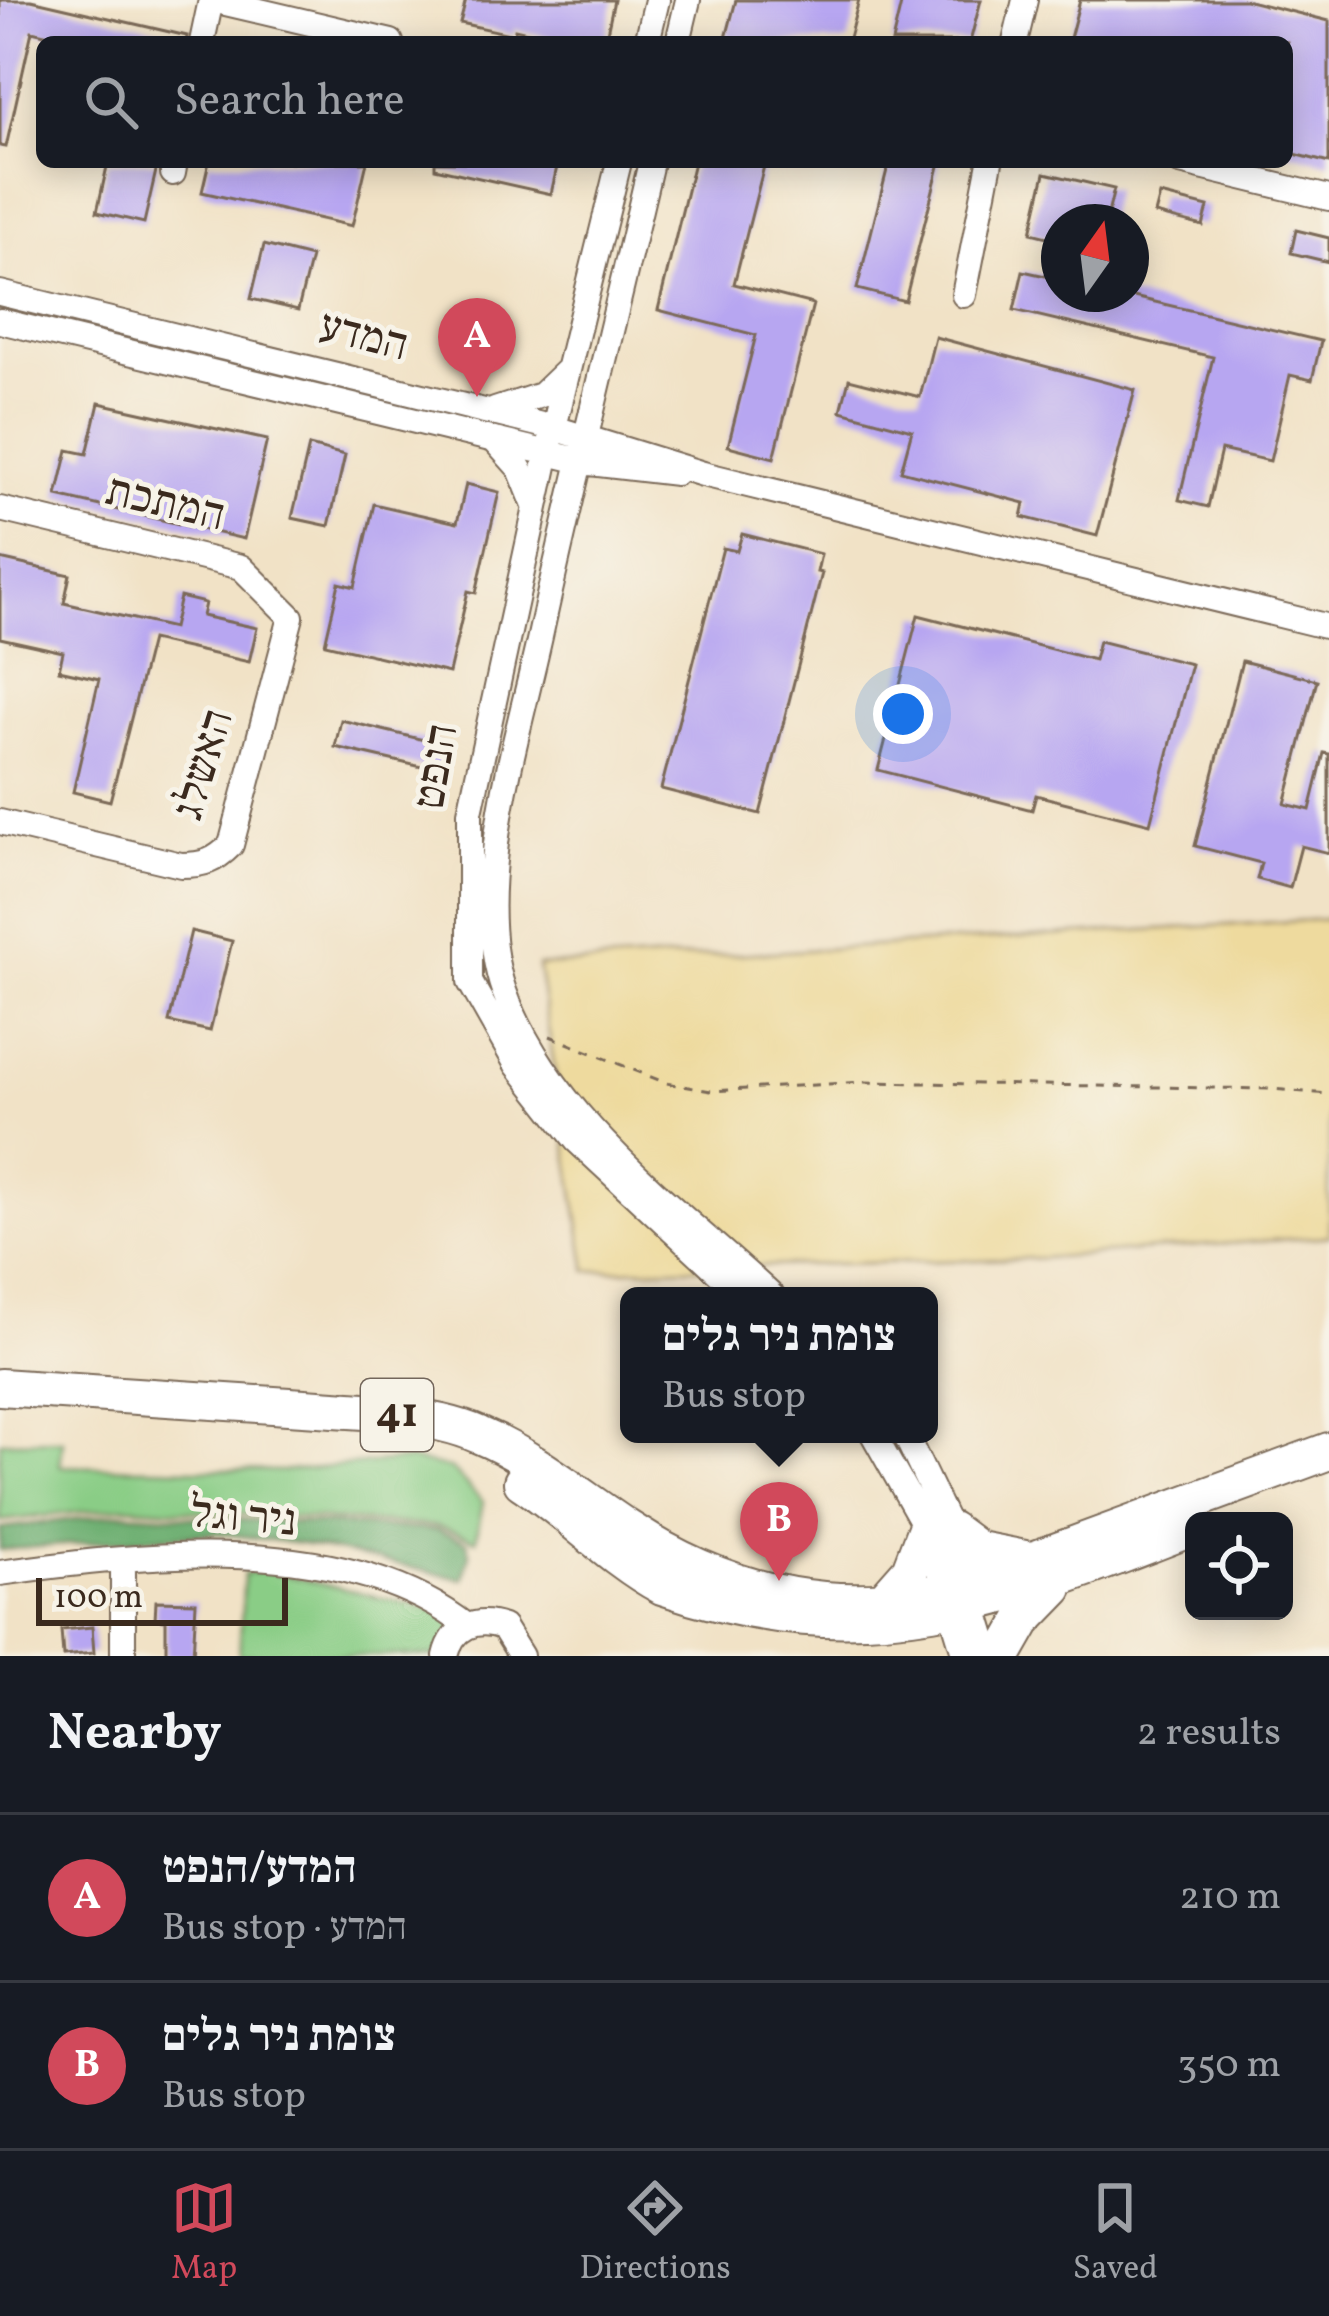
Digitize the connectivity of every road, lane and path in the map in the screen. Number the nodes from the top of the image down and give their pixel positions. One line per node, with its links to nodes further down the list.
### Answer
1 (212, 0): 5 (street); 6 (street)
2 (657, 0): 7 (street)
3 (688, 0): 8 (street)
4 (1024, 0): 9 (street)
5 (203, 36)
6 (365, 36)
7 (648, 36)
8 (679, 36)
9 (1016, 36)
10 (618, 168): 18 (street, הנפט)
11 (650, 168): 22 (street, הנפט)
12 (989, 168): 16 (street)
13 (1205, 168): 14 (street)
14 (1329, 198)
15 (0, 293): 19 (street, המדע)
16 (964, 295)
17 (0, 321): 20 (street, המדע)
18 (569, 368): 19 (street); 21 (street, הנפט)
19 (485, 411): 21 (street, המדע)
20 (492, 439): 21 (street, המדע); 26 (street)
21 (551, 440): 22 (street, המדע); 26 (street, הנפט)
22 (581, 448): 23 (street, המדע); 24 (street, המדע); 27 (street, הנפט)
23 (617, 469): 24 (street, המדע); 27 (street)
24 (703, 475): 29 (street, המדע)
25 (0, 509): 28 (street, המתכת)
26 (536, 509): 33 (street, הנפט)
27 (567, 514): 31 (street, הנפט)
28 (291, 617): 30 (street, האשלג)
29 (1329, 627)
30 (0, 822)
31 (520, 1024): 32 (path); 34 (street, הנפט)
32 (1329, 1094)
33 (734, 1287)
34 (762, 1287)
35 (0, 1387): 47 (highway, 41)
36 (0, 1409): 49 (highway, 41)
37 (879, 1443): 42 (street)
38 (908, 1443): 42 (street)
39 (1329, 1451): 45 (highway, 41)
40 (1329, 1475): 41 (highway)
41 (1232, 1512)
42 (939, 1529): 45 (highway); 47 (highway); 48 (street)
43 (1185, 1530): 45 (highway, 41)
44 (124, 1558): 46 (street, ניר וגל); 50 (street, ניר וגל); 52 (street)
45 (1050, 1569): 48 (highway, 41); 56 (highway)
46 (0, 1574)
47 (880, 1604): 48 (highway, 41)
48 (963, 1613): 49 (highway, 41); 55 (street)
49 (759, 1625): 51 (highway)
50 (467, 1626): 53 (street); 54 (street, ניר וגל)
51 (819, 1651)
52 (123, 1656)
53 (446, 1656)
54 (521, 1656)
55 (990, 1656)
56 (1003, 1656)

